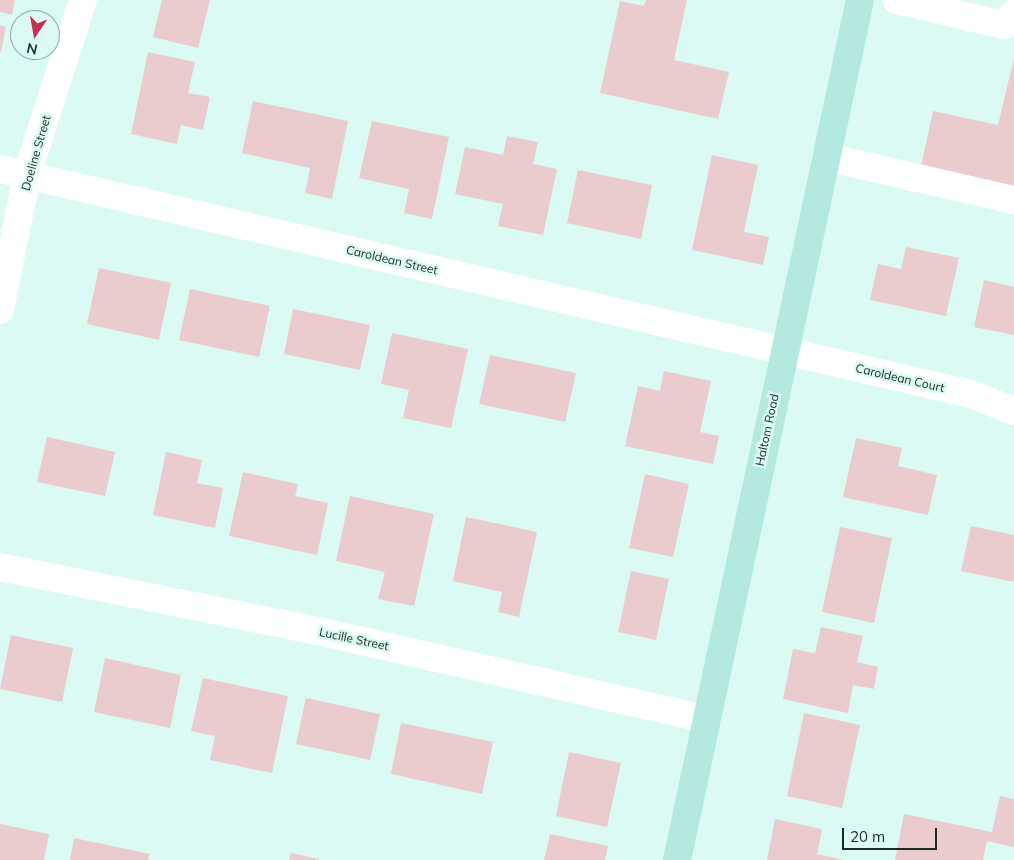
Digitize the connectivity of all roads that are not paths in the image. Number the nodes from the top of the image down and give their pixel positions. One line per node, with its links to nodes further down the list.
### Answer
1 (83, 0): 7 (street, Doeline Street)
2 (860, 0): 5 (main road, Haltom Road)
3 (897, 0): 4 (street)
4 (1014, 13)
5 (826, 157): 8 (street); 10 (main road, Haltom Road)
6 (0, 169): 7 (street, Caroldean Street)
7 (27, 175): 9 (street, Doeline Street); 10 (street, Caroldean Street)
8 (1014, 200)
9 (0, 310)
10 (784, 351): 11 (street, Caroldean Court); 13 (main road, Haltom Road)
11 (1014, 411)
12 (0, 567): 13 (street, Lucille Street)
13 (707, 719): 14 (main road, Haltom Road)
14 (677, 860)

